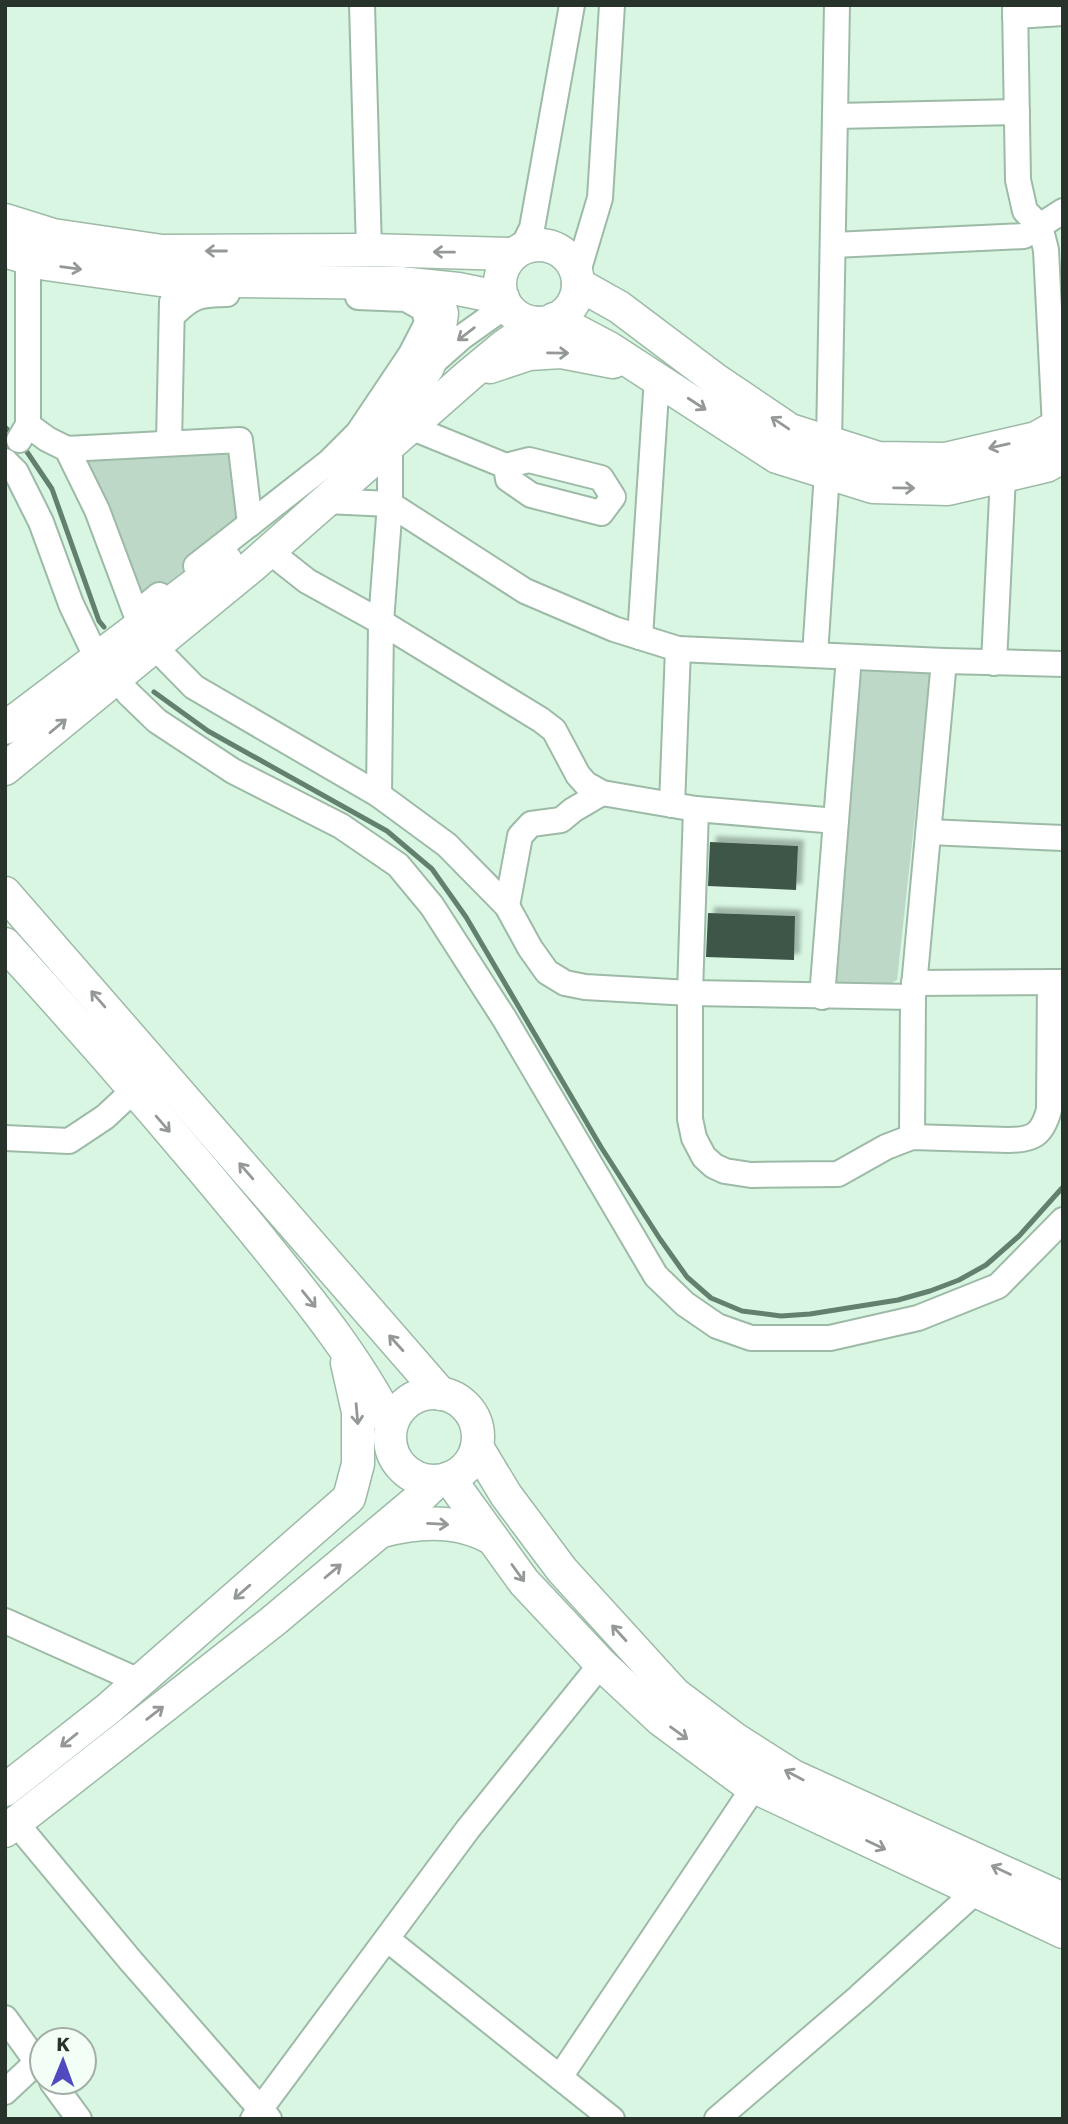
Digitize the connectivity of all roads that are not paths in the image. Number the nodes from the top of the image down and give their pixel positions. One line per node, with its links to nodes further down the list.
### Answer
1 (362, 5): 13 (street)
2 (572, 5): 14 (street)
3 (612, 5): 17 (street)
4 (837, 5): 8 (street)
5 (1015, 10): 6 (street); 7 (street)
6 (1063, 13)
7 (1017, 112): 8 (street); 11 (street)
8 (836, 116): 12 (street)
9 (1063, 211): 11 (street)
10 (5, 220): 13 (main road, one-way to 10)
11 (1040, 226): 12 (street); 26 (street)
12 (834, 245): 29 (street)
13 (369, 250): 14 (main road, one-way to 13)
14 (517, 251): 17 (main road); 19 (main road)
15 (17, 255): 16 (main road, one-way to 16); 28 (street)
16 (172, 280): 18 (main road); 20 (street)
17 (577, 280): 21 (main road); 29 (main road, one-way to 17)
18 (400, 283): 19 (main road); 22 (main road)
19 (505, 301): 21 (main road); 22 (street, one-way to 22)
20 (172, 316): 27 (street); 35 (street)
21 (546, 321): 23 (main road); 24 (main road)
22 (428, 367): 38 (main road)
23 (647, 372): 24 (main road, one-way to 23); 29 (main road, one-way to 29); 39 (street)
24 (469, 375): 25 (main road)
25 (401, 436): 31 (street); 33 (main road); 34 (street)
26 (1060, 436): 29 (main road, one-way to 29); 32 (main road)
27 (169, 443): 28 (street); 35 (street)
28 (67, 449): 38 (street)
29 (828, 458): 32 (main road, one-way to 32); 41 (street)
30 (5, 461): 46 (street)
31 (506, 466)
32 (1003, 476): 44 (street)
33 (326, 501): 34 (street); 36 (main road)
34 (390, 505): 37 (street); 39 (street)
35 (250, 524): 38 (street)
36 (269, 551): 37 (street); 38 (main road)
37 (381, 622): 49 (street); 50 (street)
38 (142, 629): 46 (main road); 50 (street)
39 (640, 637): 40 (street)
40 (678, 649): 41 (street); 51 (street)
41 (815, 655): 42 (street)
42 (849, 657): 43 (street); 53 (street)
43 (944, 661): 44 (street); 54 (street)
44 (994, 663): 45 (street)
45 (1063, 664)
46 (108, 668): 47 (main road); 48 (main road, one-way to 46); 66 (street)
47 (5, 728)
48 (5, 769)
49 (602, 793): 51 (street); 57 (street)
50 (379, 795): 57 (street)
51 (672, 806): 52 (street)
52 (696, 809): 53 (street); 61 (street)
53 (836, 821): 62 (street)
54 (929, 832): 55 (street); 60 (street)
55 (1063, 838)
56 (5, 893): 68 (main road, one-way to 56)
57 (507, 906): 61 (street)
58 (5, 944): 63 (main road)
59 (1056, 982): 60 (street); 64 (street)
60 (914, 990): 62 (street); 64 (street)
61 (690, 993): 62 (street); 64 (street)
62 (822, 997)
63 (134, 1090): 65 (street); 67 (main road, one-way to 67)
64 (912, 1137)
65 (5, 1138)
66 (1063, 1220)
67 (344, 1348): 69 (main road); 72 (main road, one-way to 72)
68 (441, 1394): 69 (main road); 70 (main road)
69 (391, 1435): 71 (main road); 72 (main road)
70 (477, 1447): 71 (main road); 82 (main road, one-way to 70)
71 (443, 1480): 73 (main road); 74 (main road)
72 (349, 1499): 77 (main road, one-way to 77)
73 (380, 1531): 74 (main road, one-way to 74); 80 (main road, one-way to 73)
74 (493, 1539): 76 (main road, one-way to 76)
75 (5, 1621): 77 (street)
76 (601, 1664): 78 (main road, one-way to 78); 84 (street)
77 (139, 1681): 79 (main road, one-way to 79)
78 (754, 1787): 81 (main road, one-way to 81); 88 (street)
79 (5, 1790)
80 (11, 1827): 91 (street)
81 (975, 1892): 83 (main road); 94 (street)
82 (1063, 1899)
83 (1063, 1932)
84 (387, 1939): 88 (street); 91 (street)
85 (5, 2018): 86 (street)
86 (28, 2050)
87 (28, 2074): 89 (street)
88 (560, 2077): 93 (street)
89 (5, 2092)
90 (62, 2096): 92 (street)
91 (260, 2116)
92 (79, 2119)
93 (612, 2119)
94 (717, 2119)

